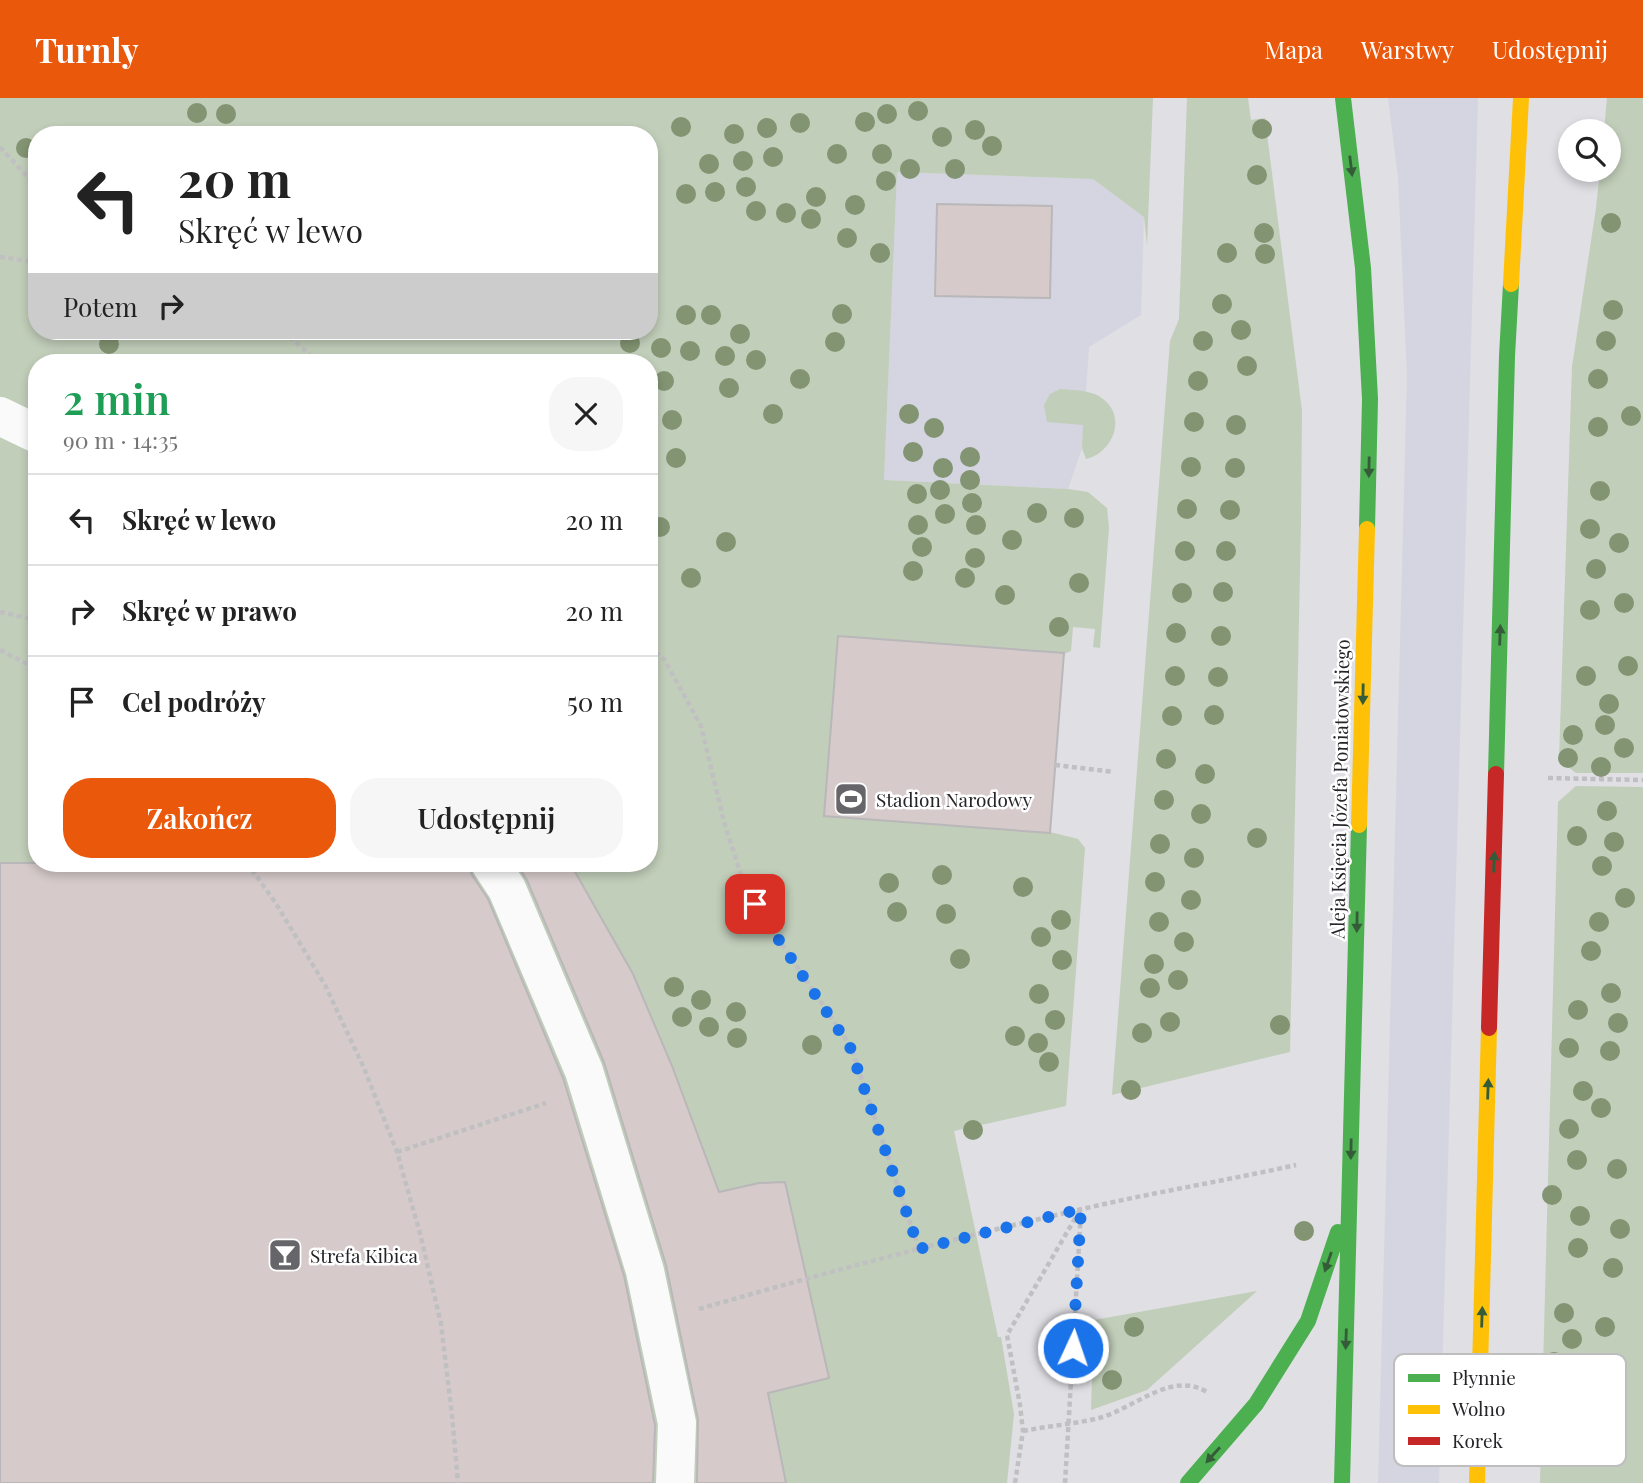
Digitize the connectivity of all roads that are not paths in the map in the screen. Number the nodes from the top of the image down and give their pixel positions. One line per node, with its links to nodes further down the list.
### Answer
1 (1343, 98): 6 (main road, Aleja Księcia Józefa Poniatowskiego, one-way to 6)
2 (1521, 98): 7 (main road, one-way to 2)
3 (0, 416): 4 (street)
4 (28, 429)
5 (496, 872): 8 (street)
6 (1350, 1197): 9 (main road, one-way to 9); 10 (main road, Aleja Księcia Józefa Poniatowskiego, one-way to 10)
7 (1480, 1354)
8 (675, 1483)
9 (1188, 1483)
10 (1342, 1483)

